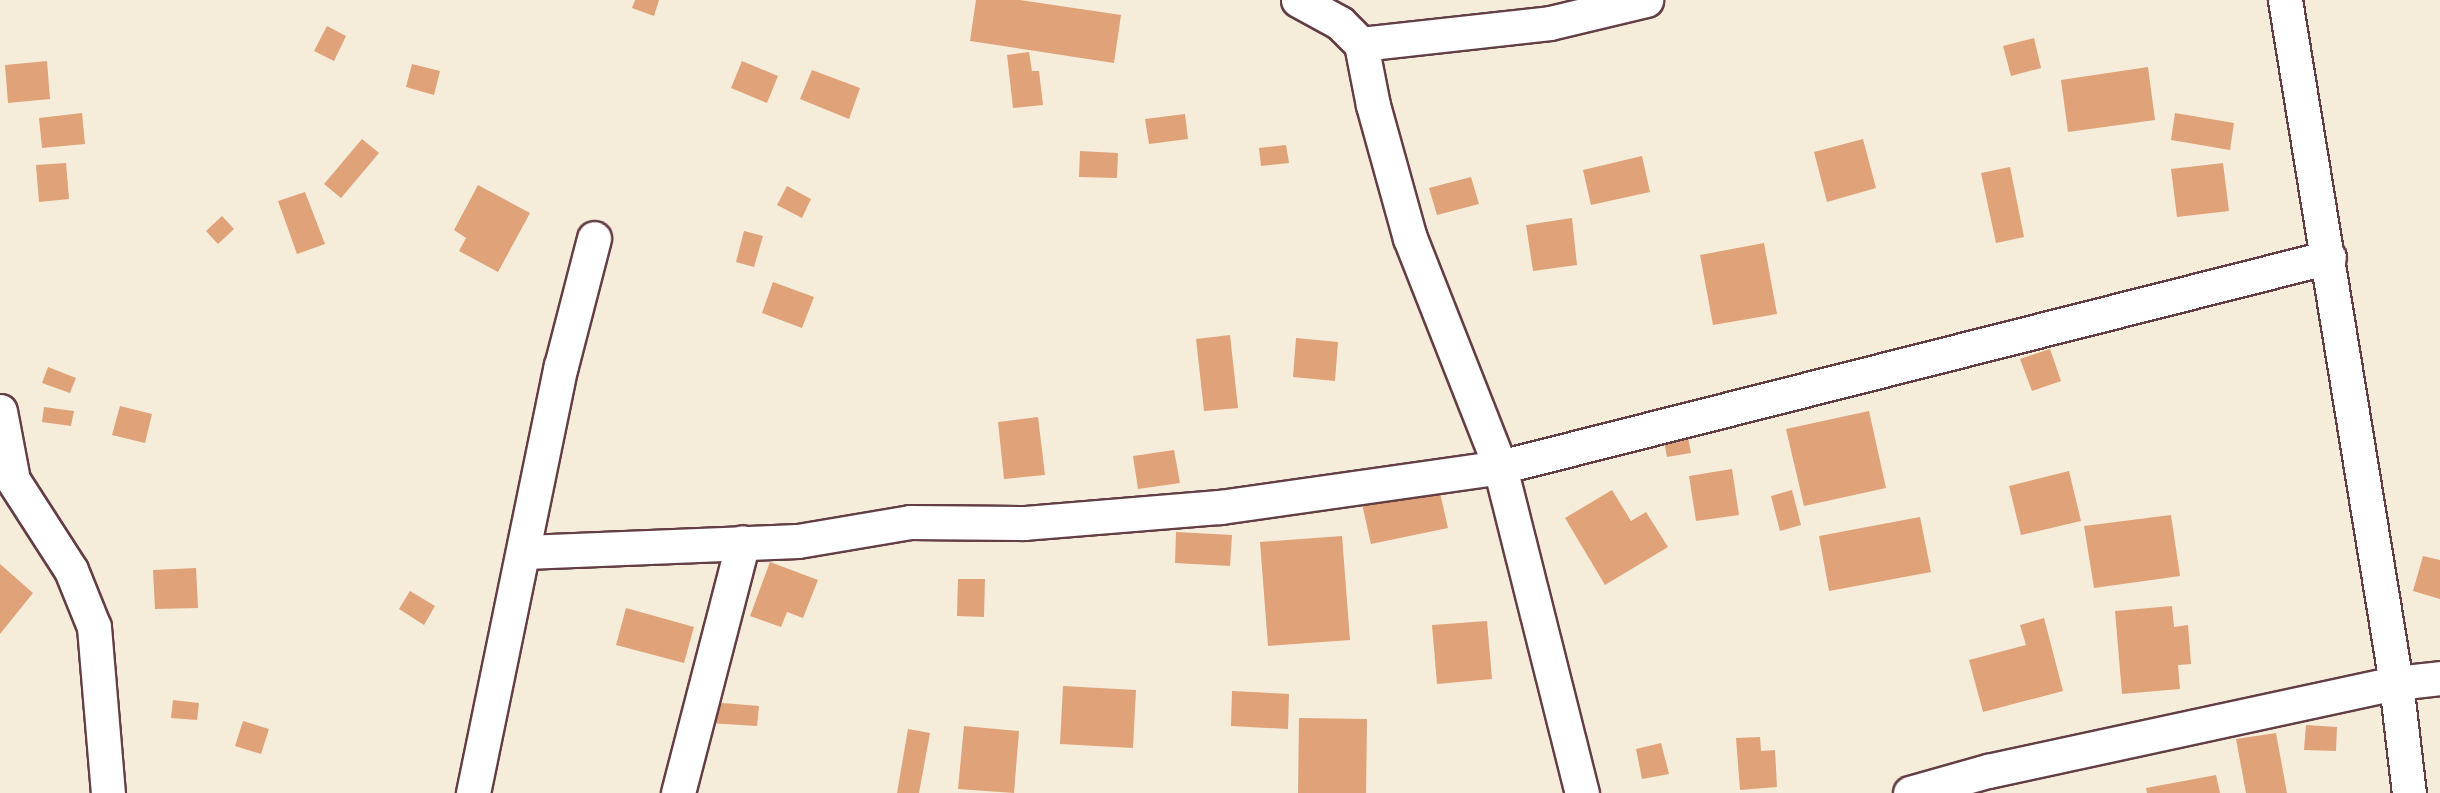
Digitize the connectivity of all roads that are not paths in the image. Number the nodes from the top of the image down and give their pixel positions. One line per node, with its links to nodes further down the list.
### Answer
1 (1298, 0): 4 (street)
2 (1646, 0): 4 (street)
3 (2285, 0): 6 (street)
4 (1361, 44): 8 (street)
5 (594, 238): 10 (street)
6 (2329, 257): 8 (street); 12 (street)
7 (0, 411): 13 (street)
8 (1500, 466): 9 (street); 16 (street)
9 (743, 542): 10 (street); 15 (street)
10 (525, 552): 14 (street)
11 (2440, 678): 12 (street)
12 (2396, 683): 17 (street); 18 (street)
13 (108, 793)
14 (473, 793)
15 (678, 793)
16 (1582, 793)
17 (1910, 793)
18 (2409, 793)

